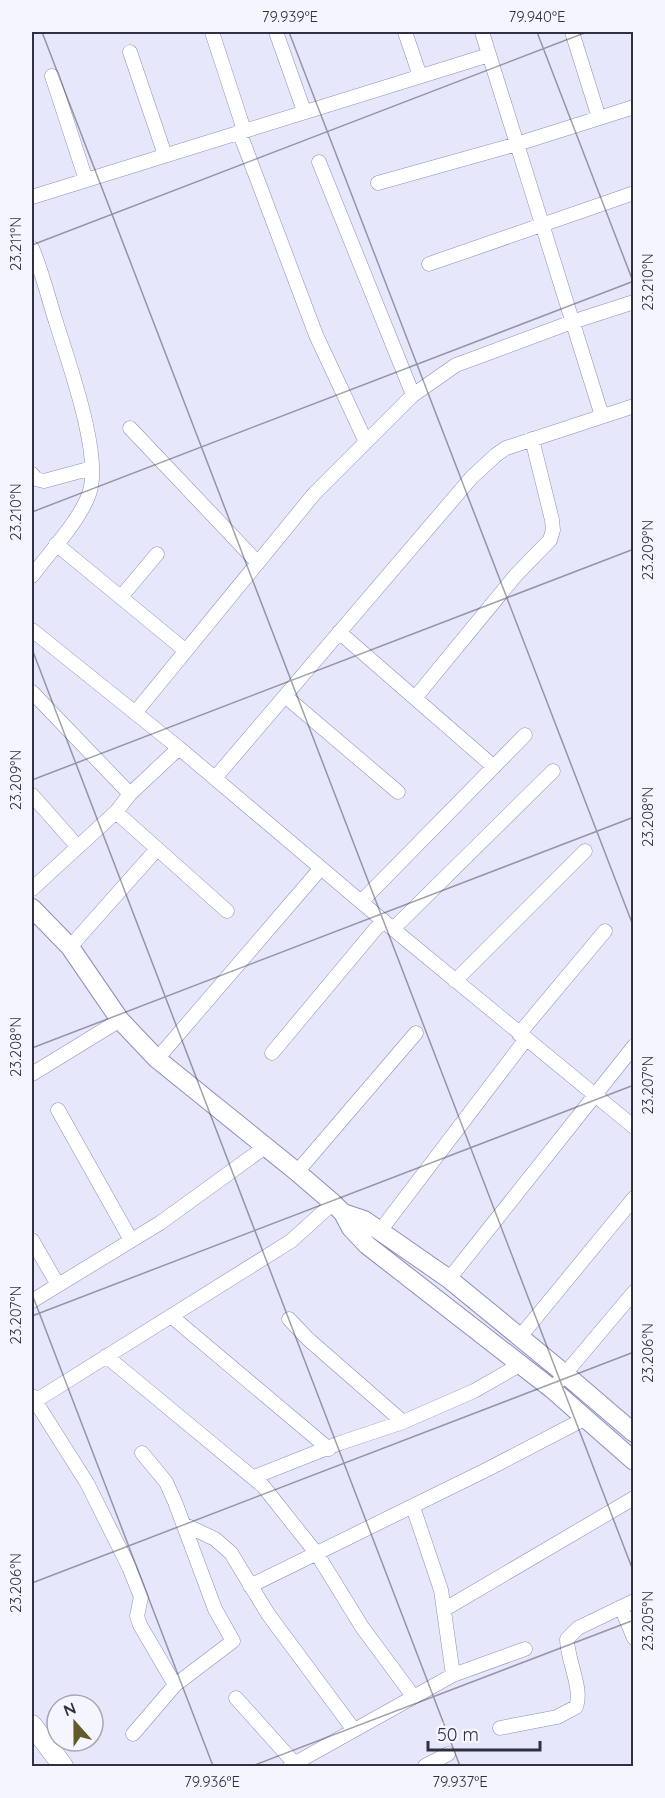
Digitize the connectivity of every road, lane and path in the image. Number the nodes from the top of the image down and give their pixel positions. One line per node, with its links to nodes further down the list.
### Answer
1 (212, 32): 13 (street)
2 (276, 32): 11 (street)
3 (405, 32): 9 (street)
4 (482, 32): 7 (street)
5 (574, 32): 12 (street)
6 (130, 52): 15 (street)
7 (489, 55): 9 (street); 14 (street)
8 (52, 76): 17 (street)
9 (420, 76): 11 (street)
10 (633, 107): 12 (street)
11 (304, 111): 13 (street)
12 (599, 118): 14 (street)
13 (242, 131): 15 (street); 31 (street)
14 (517, 144): 18 (street); 21 (street)
15 (165, 155): 17 (street)
16 (319, 162): 26 (street)
17 (86, 180): 20 (street)
18 (378, 183)
19 (633, 193): 21 (street)
20 (32, 197)
21 (542, 225): 23 (street); 25 (street)
22 (32, 248): 32 (street)
23 (429, 264)
24 (633, 302): 25 (street)
25 (572, 322): 26 (street); 28 (street)
26 (413, 394): 31 (street)
27 (633, 406): 28 (street)
28 (602, 416): 30 (street)
29 (130, 428): 36 (street)
30 (532, 440): 40 (street); 44 (street)
31 (366, 442): 36 (street)
32 (92, 468): 33 (street); 34 (street)
33 (32, 474)
34 (56, 544): 37 (street); 38 (street)
35 (157, 554): 38 (street)
36 (258, 563): 41 (street)
37 (32, 576)
38 (121, 597): 41 (street)
39 (32, 630): 45 (street)
40 (339, 632): 43 (street); 44 (street)
41 (186, 651): 45 (street)
42 (32, 692): 52 (street)
43 (285, 696): 50 (street); 51 (street)
44 (415, 698): 48 (street)
45 (135, 713): 47 (street)
46 (525, 735): 48 (street)
47 (179, 748): 50 (street); 52 (street)
48 (494, 767): 60 (street)
49 (553, 771): 63 (street)
50 (214, 778): 58 (street)
51 (398, 792)
52 (130, 794): 54 (street)
53 (32, 795): 55 (street)
54 (116, 812): 55 (street); 56 (street)
55 (77, 846): 59 (street)
56 (157, 849): 62 (street); 65 (street)
57 (585, 851): 66 (street)
58 (321, 868): 60 (street); 72 (street)
59 (32, 889)
60 (361, 902): 63 (street)
61 (32, 908): 65 (street)
62 (227, 911)
63 (388, 925): 66 (street); 71 (street)
64 (605, 931): 69 (street)
65 (70, 947): 67 (street)
66 (455, 981): 69 (street)
67 (120, 1020): 72 (street); 73 (street)
68 (416, 1033): 78 (street)
69 (523, 1036): 74 (street); 81 (street)
70 (633, 1046): 74 (street)
71 (272, 1053)
72 (158, 1059): 77 (street)
73 (32, 1074)
74 (594, 1095): 76 (street); 84 (street)
75 (58, 1110): 83 (street)
76 (633, 1127)
77 (265, 1147): 78 (street); 83 (street)
78 (297, 1172): 80 (street)
79 (633, 1198): 90 (street)
80 (338, 1208): 81 (street); 88 (street); 92 (street)
81 (380, 1231): 84 (street)
82 (32, 1240): 85 (street)
83 (131, 1240): 85 (street)
84 (449, 1279): 90 (street)
85 (58, 1285): 87 (street)
86 (633, 1292): 93 (street)
87 (32, 1301)
88 (171, 1316): 91 (street); 99 (street)
89 (289, 1319): 97 (street)
90 (519, 1338): 93 (street)
91 (106, 1356): 95 (street); 102 (street)
92 (521, 1364): 94 (street); 97 (street)
93 (565, 1374): 94 (street); 98 (street)
94 (552, 1389): 96 (street)
95 (33, 1400): 113 (street)
96 (586, 1418): 101 (street); 104 (street)
97 (403, 1422): 99 (street)
98 (633, 1433)
99 (329, 1449): 102 (street)
100 (142, 1453): 105 (street)
101 (633, 1461)
102 (254, 1478): 106 (street)
103 (633, 1498): 109 (street)
104 (412, 1507): 106 (street); 109 (street)
105 (183, 1524): 107 (street); 113 (street)
106 (317, 1554): 107 (street); 114 (street)
107 (250, 1586): 118 (street)
108 (627, 1604): 110 (street); 117 (street)
109 (445, 1609): 112 (street)
110 (633, 1638)
111 (525, 1649): 112 (street)
112 (453, 1675): 114 (street)
113 (175, 1685): 119 (street)
114 (413, 1696): 118 (street)
115 (236, 1698): 121 (street)
116 (32, 1725): 122 (main road)
117 (500, 1728)
118 (354, 1730): 121 (street)
119 (133, 1734)
120 (448, 1754): 123 (street)
121 (294, 1766)
122 (63, 1767)
123 (425, 1767)

